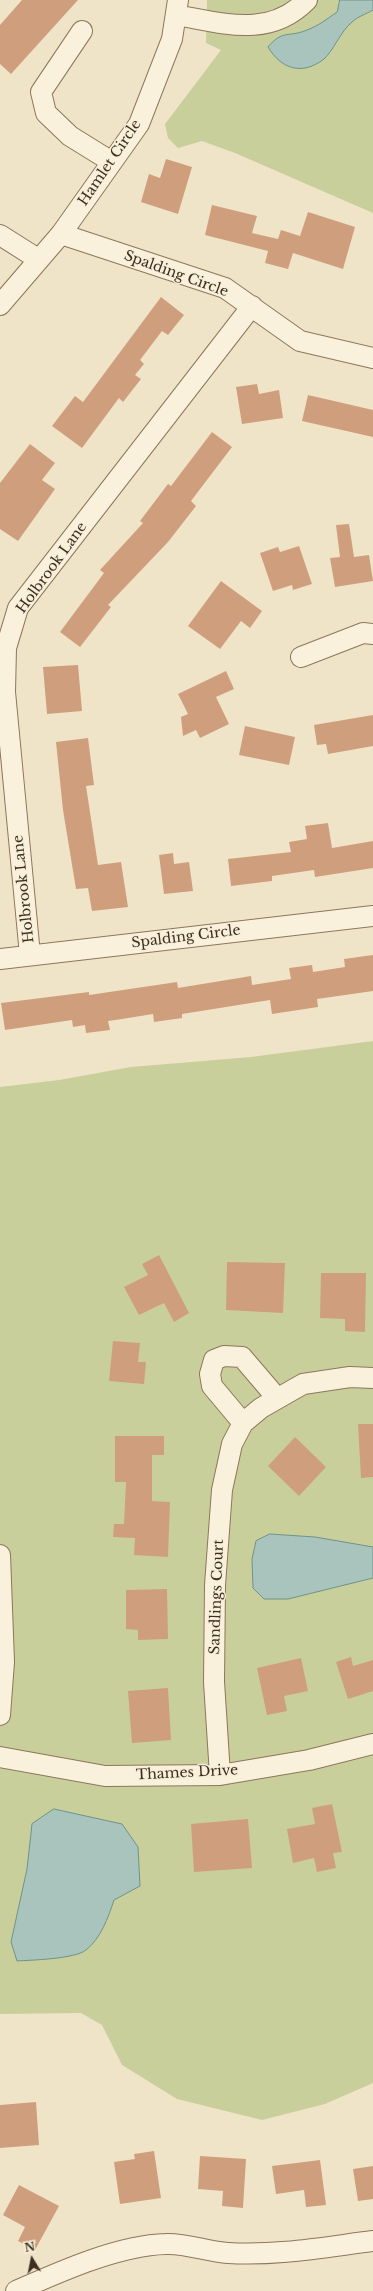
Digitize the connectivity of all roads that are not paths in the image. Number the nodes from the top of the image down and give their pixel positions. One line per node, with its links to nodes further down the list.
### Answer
1 (307, 0): 2 (street)
2 (177, 7): 4 (street, Hamlet Circle)
3 (82, 31): 4 (street)
4 (112, 162): 5 (street, Hamlet Circle)
5 (61, 234): 7 (street, Hamlet Circle); 9 (street, Spalding Circle)
6 (0, 235): 7 (street)
7 (38, 259): 8 (street, Hamlet Circle)
8 (0, 305)
9 (252, 306): 10 (street, Spalding Circle); 14 (street, Holbrook Lane)
10 (373, 358)
11 (373, 634): 12 (street)
12 (301, 657)
13 (373, 916): 14 (street, Spalding Circle)
14 (30, 955): 15 (street, Spalding Circle)
15 (0, 959)
16 (373, 1378): 17 (street, Sandlings Court)
17 (277, 1398): 18 (street, Sandlings Court); 18 (street)
18 (243, 1423): 23 (street, Sandlings Court)
19 (0, 1555): 20 (street)
20 (0, 1715)
21 (373, 1744): 23 (street, Thames Drive)
22 (0, 1757): 23 (street, Thames Drive)
23 (220, 1775)
24 (373, 2241): 25 (street)
25 (16, 2291)

